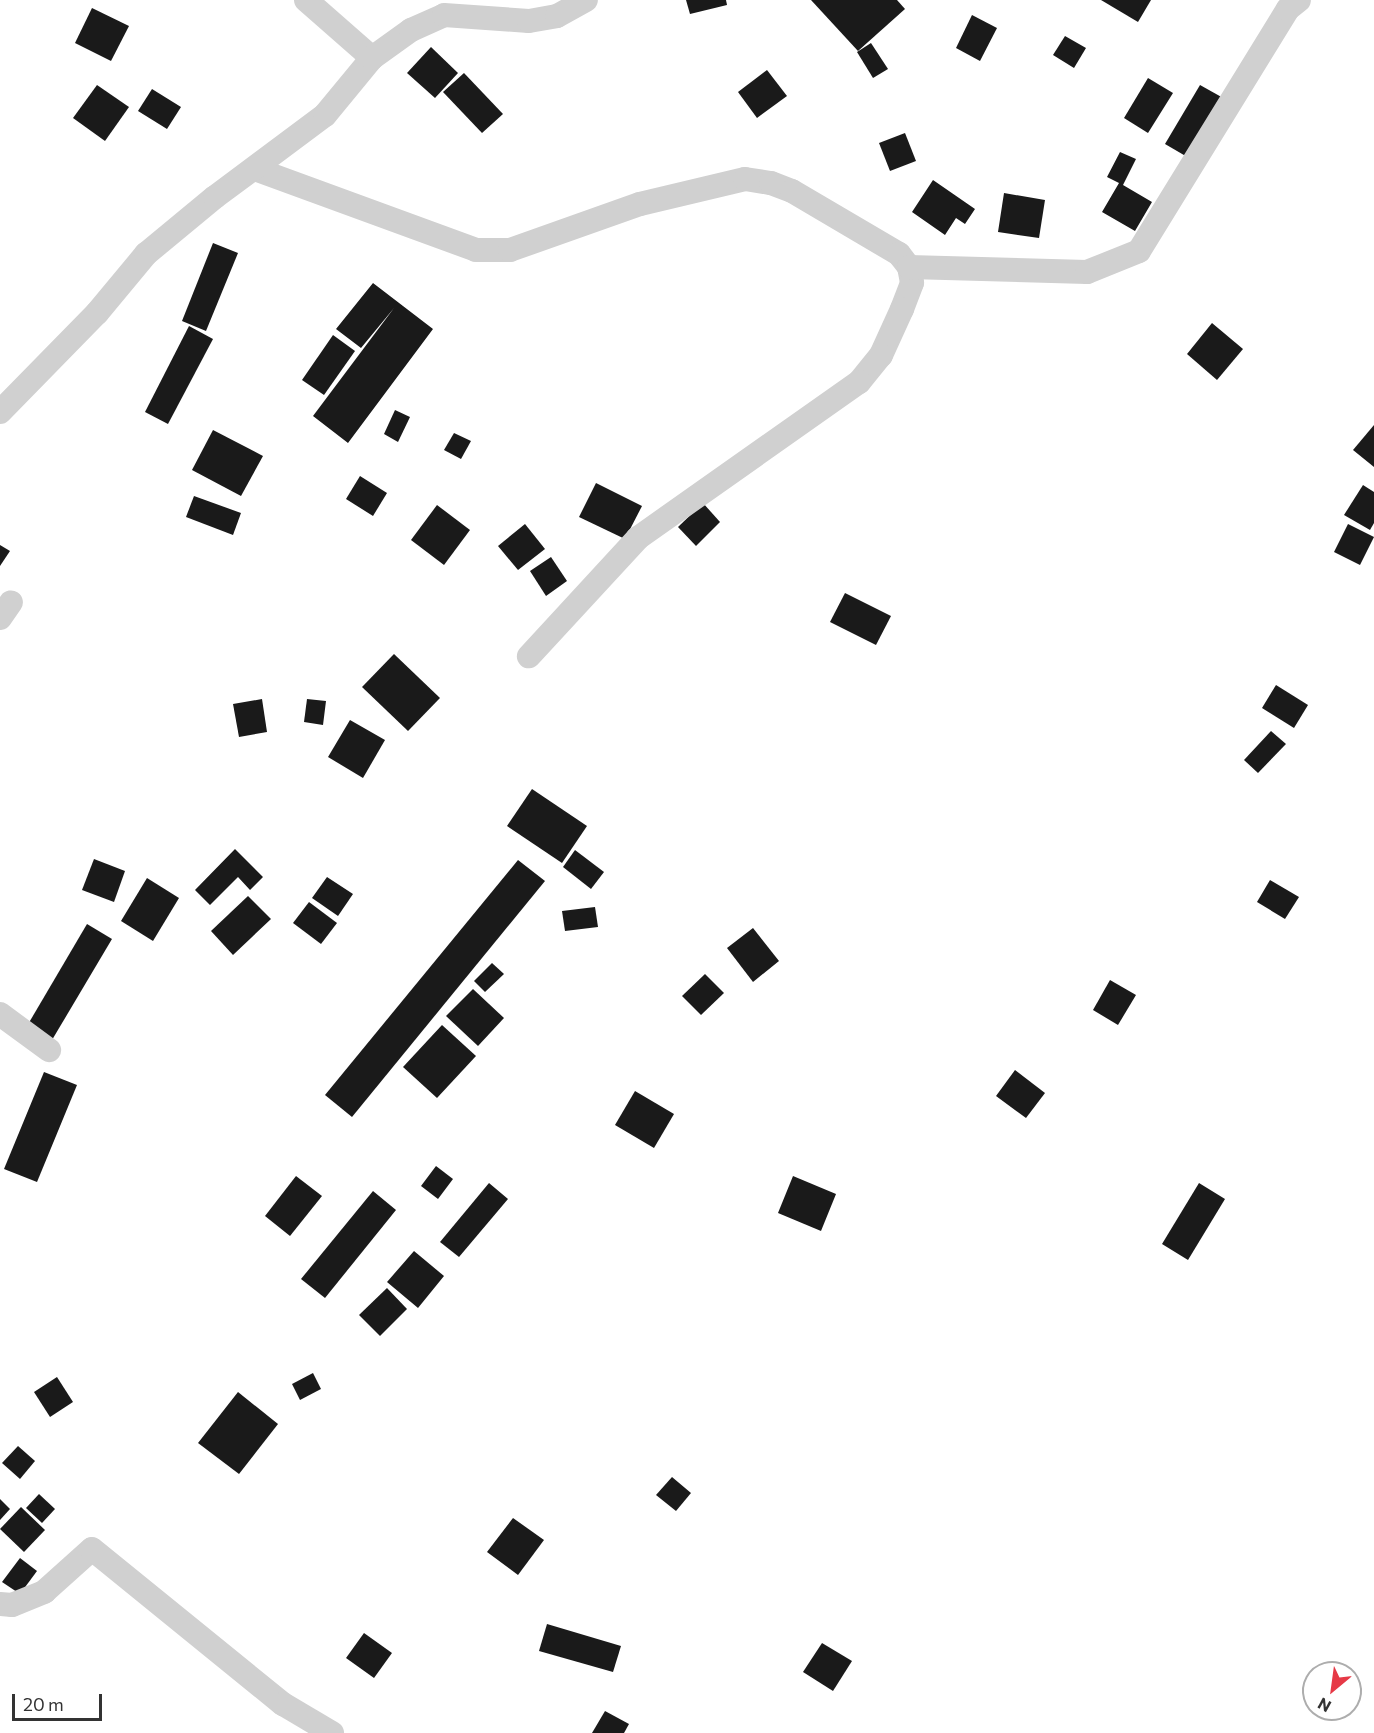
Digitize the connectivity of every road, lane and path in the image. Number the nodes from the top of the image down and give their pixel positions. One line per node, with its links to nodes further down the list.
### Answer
1 (306, 0): 4 (street)
2 (586, 0): 4 (street)
3 (1299, 0): 6 (street)
4 (372, 58): 5 (street)
5 (255, 170): 6 (street); 7 (street)
6 (909, 267): 8 (street)
7 (0, 412)
8 (529, 656)
9 (0, 1014): 10 (street)
10 (49, 1050)
11 (0, 1604): 12 (street)
12 (332, 1733)

